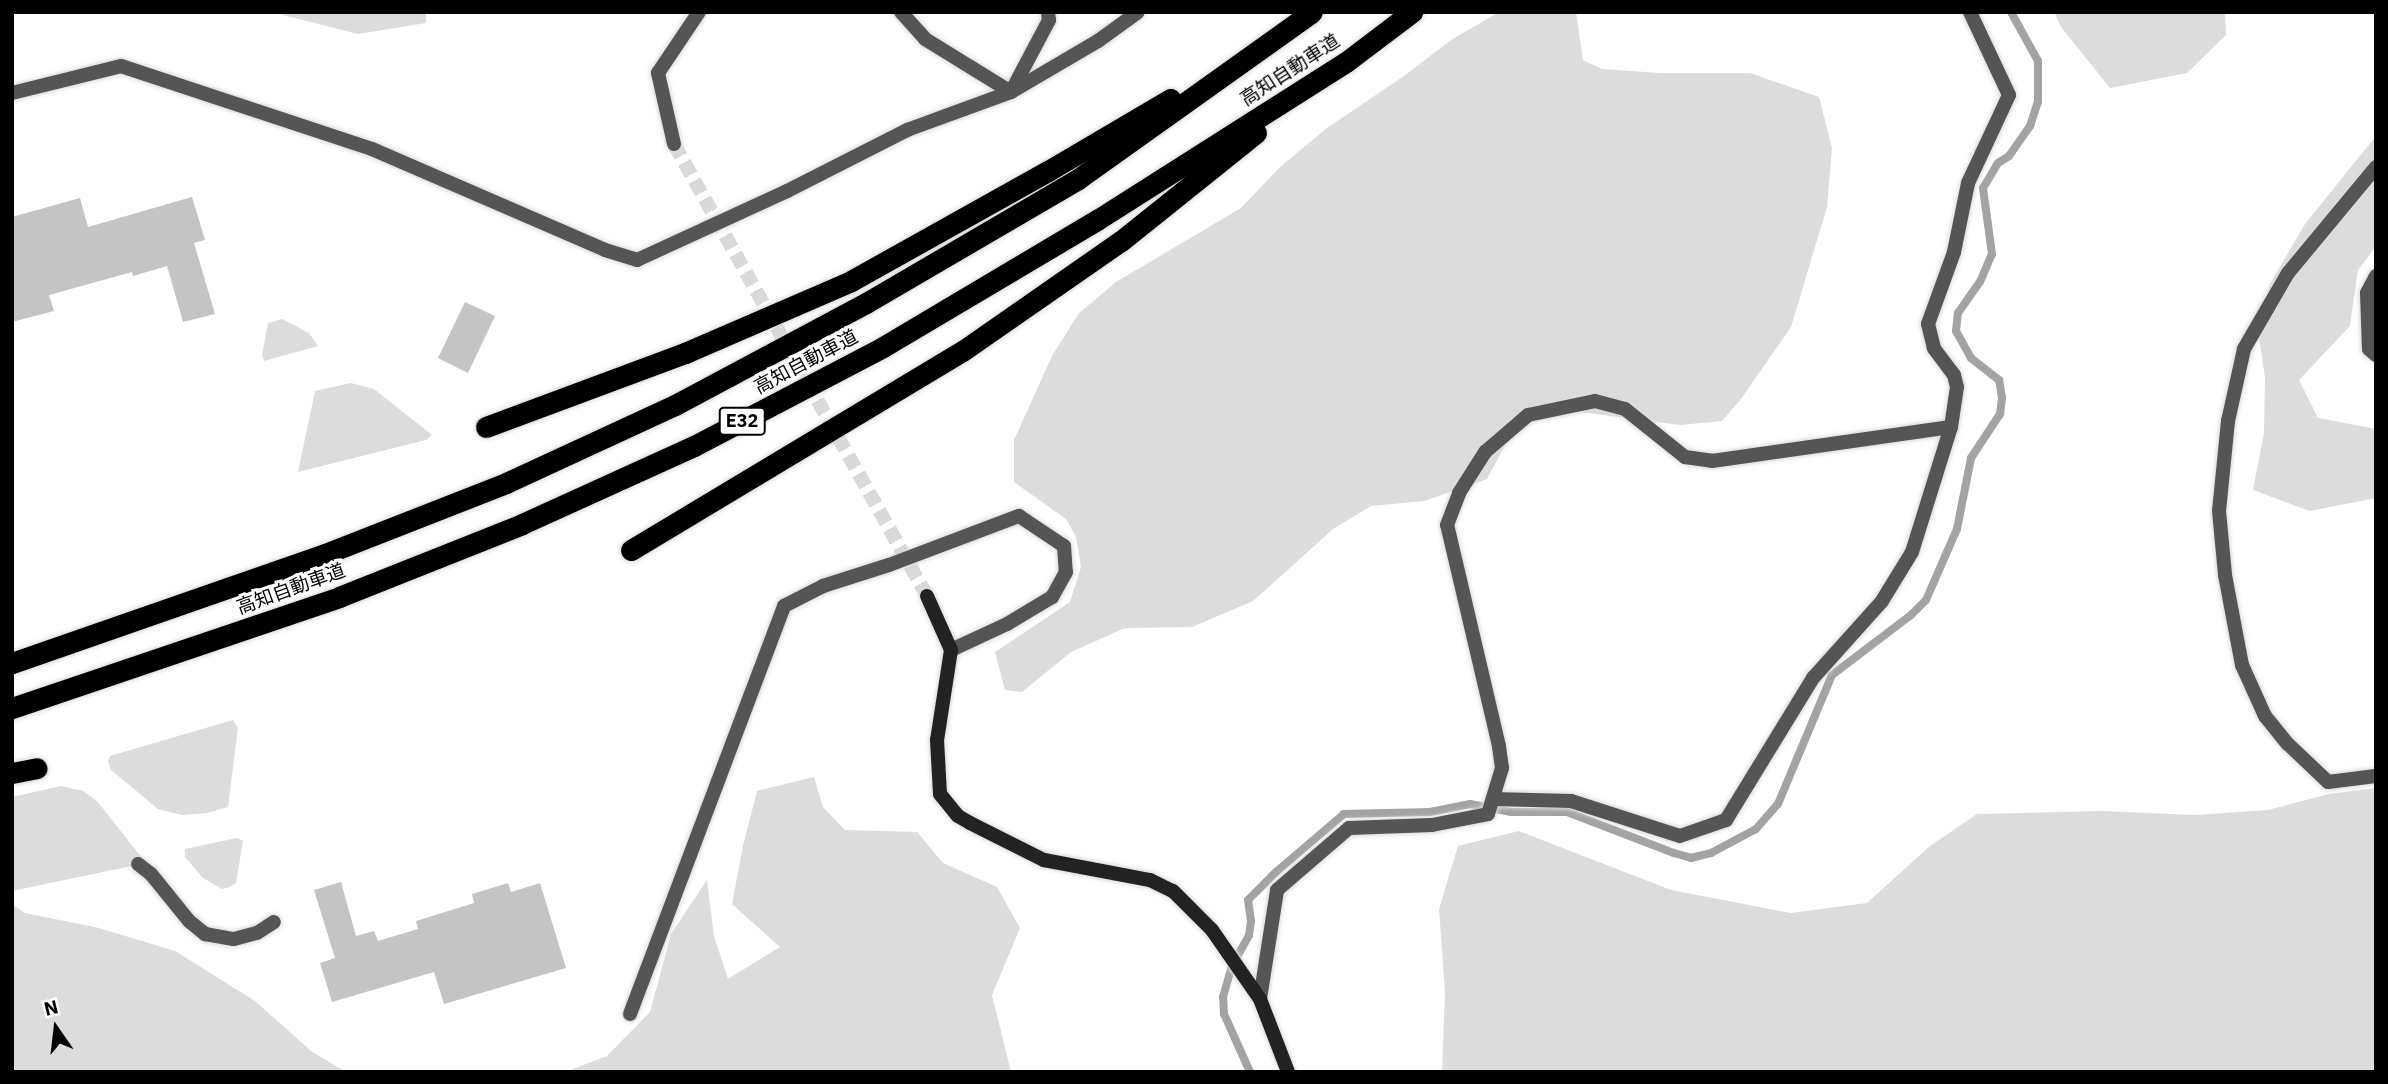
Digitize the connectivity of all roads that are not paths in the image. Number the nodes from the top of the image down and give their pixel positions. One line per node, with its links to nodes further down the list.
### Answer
1 (699, 12): 12 (street)
2 (901, 12): 10 (street)
3 (1048, 12): 10 (street)
4 (1138, 12): 10 (street)
5 (1311, 12): 8 (highway, 高知自動車道 / E32)
6 (1412, 12): 9 (highway, 高知自動車道 / E32)
7 (1970, 12): 17 (street)
8 (1278, 39): 16 (highway); 21 (highway, 高知自動車道 / E32)
9 (1346, 62): 18 (highway); 22 (highway, 高知自動車道 / E32)
10 (1011, 92): 11 (street)
11 (12, 93)
12 (674, 144)
13 (2376, 167): 25 (street)
14 (2376, 276): 15 (street)
15 (2376, 355)
16 (486, 427)
17 (1951, 428): 26 (street); 26 (street)
18 (631, 550)
19 (927, 596): 20 (street)
20 (951, 650): 29 (street); 30 (street)
21 (12, 663)
22 (12, 708)
23 (37, 768): 24 (highway)
24 (12, 773)
25 (2376, 776)
26 (1491, 805): 29 (street)
27 (138, 864): 28 (street)
28 (274, 922)
29 (1260, 999): 31 (street)
30 (630, 1014)
31 (1288, 1072)

